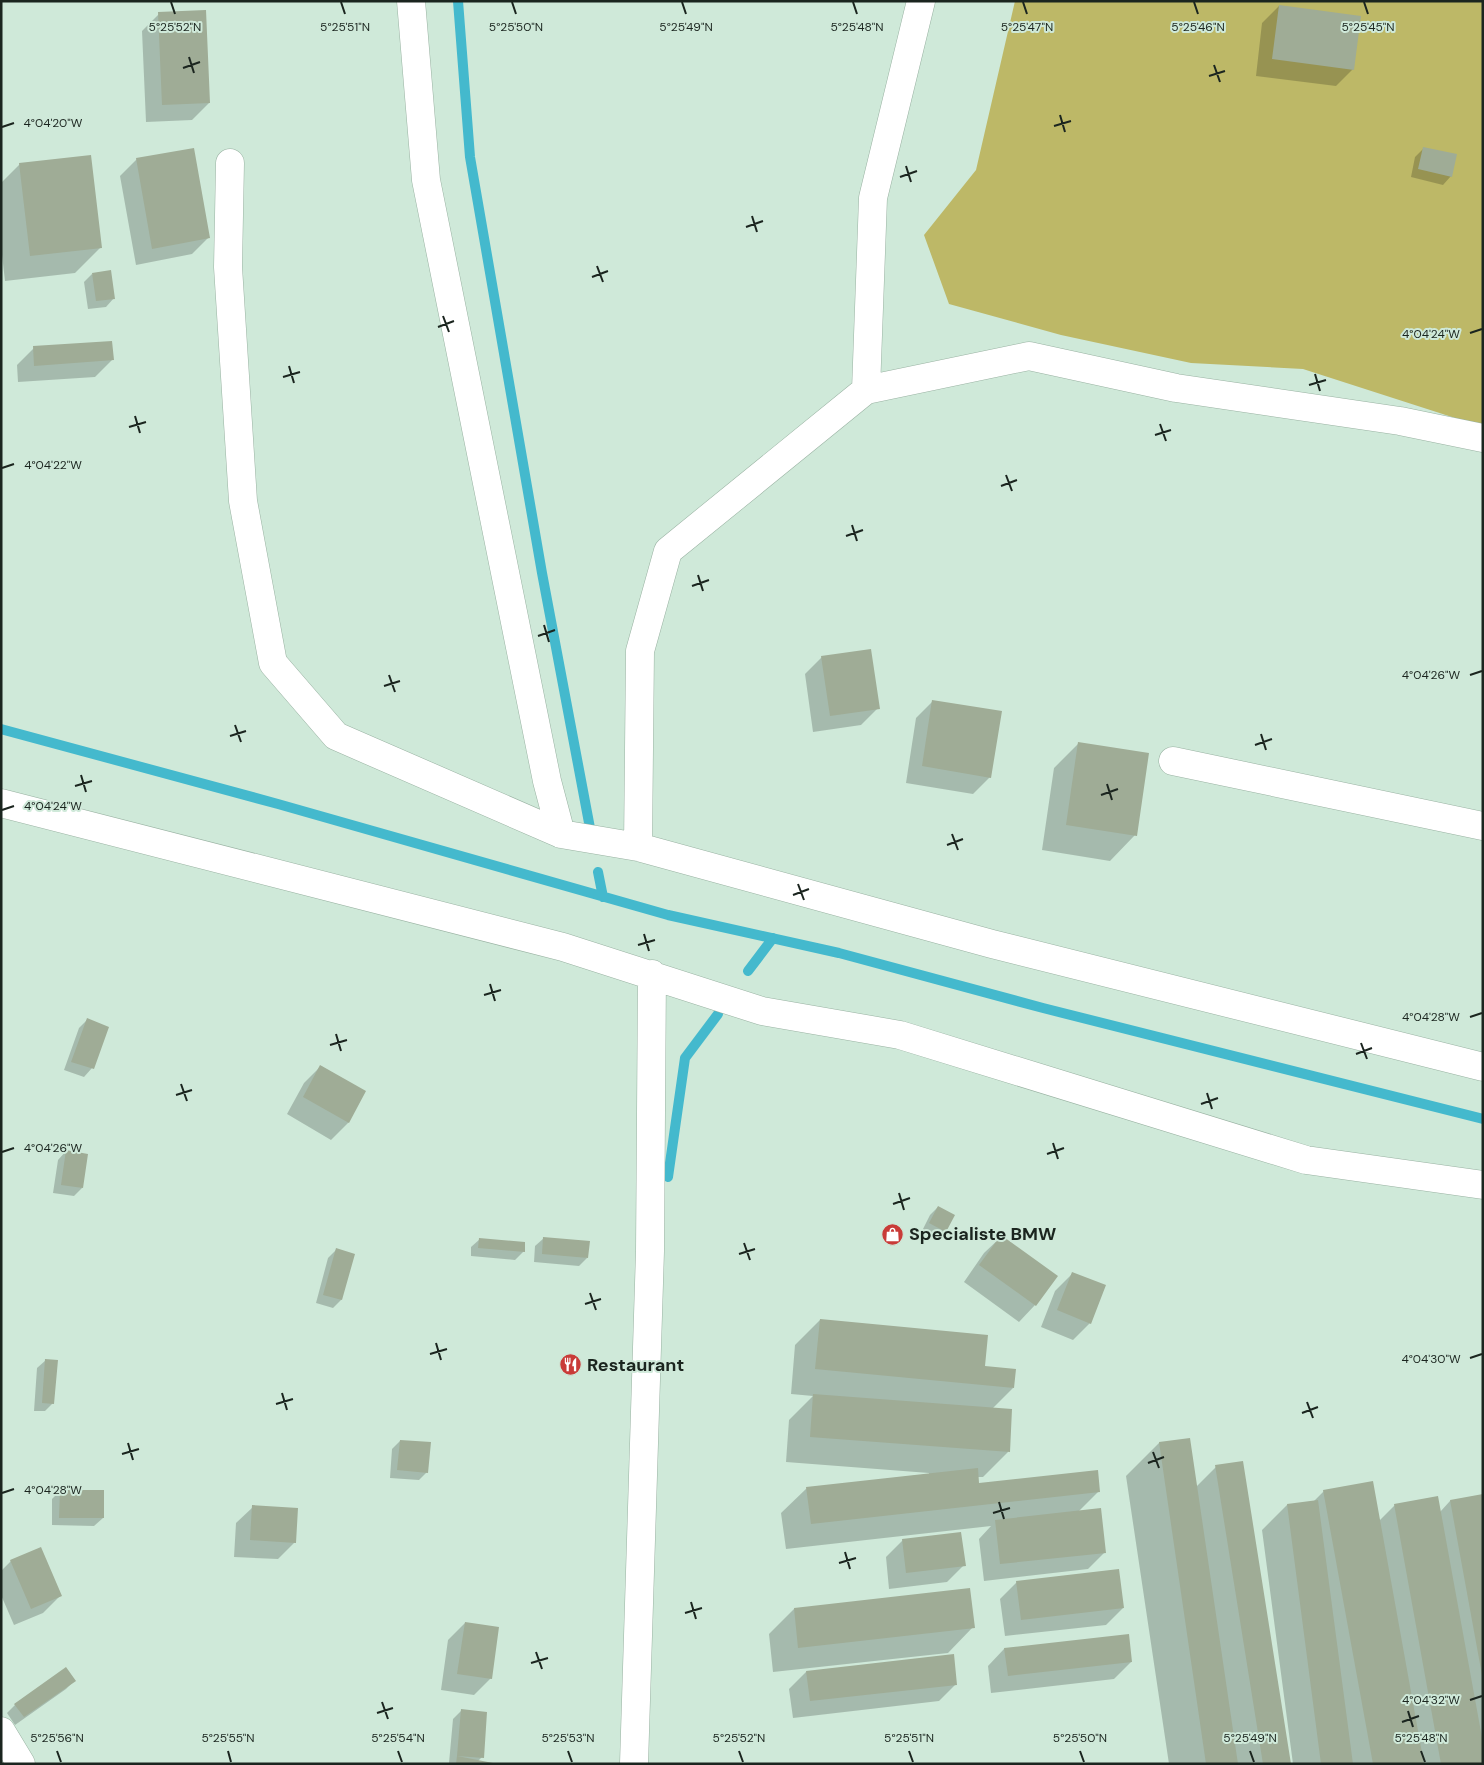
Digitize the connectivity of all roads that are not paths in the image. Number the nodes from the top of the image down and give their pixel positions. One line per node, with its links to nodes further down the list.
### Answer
1 (411, 1): 9 (street)
2 (921, 1): 4 (street)
3 (230, 163): 9 (street)
4 (866, 390): 5 (street); 10 (street)
5 (1483, 438)
6 (1173, 762): 8 (street)
7 (1, 803): 11 (street)
8 (1483, 826)
9 (561, 834): 10 (street)
10 (638, 848): 12 (street)
11 (652, 974): 13 (street); 16 (street)
12 (1483, 1067)
13 (1483, 1185)
14 (1, 1730): 15 (street)
15 (21, 1764)
16 (634, 1764)

